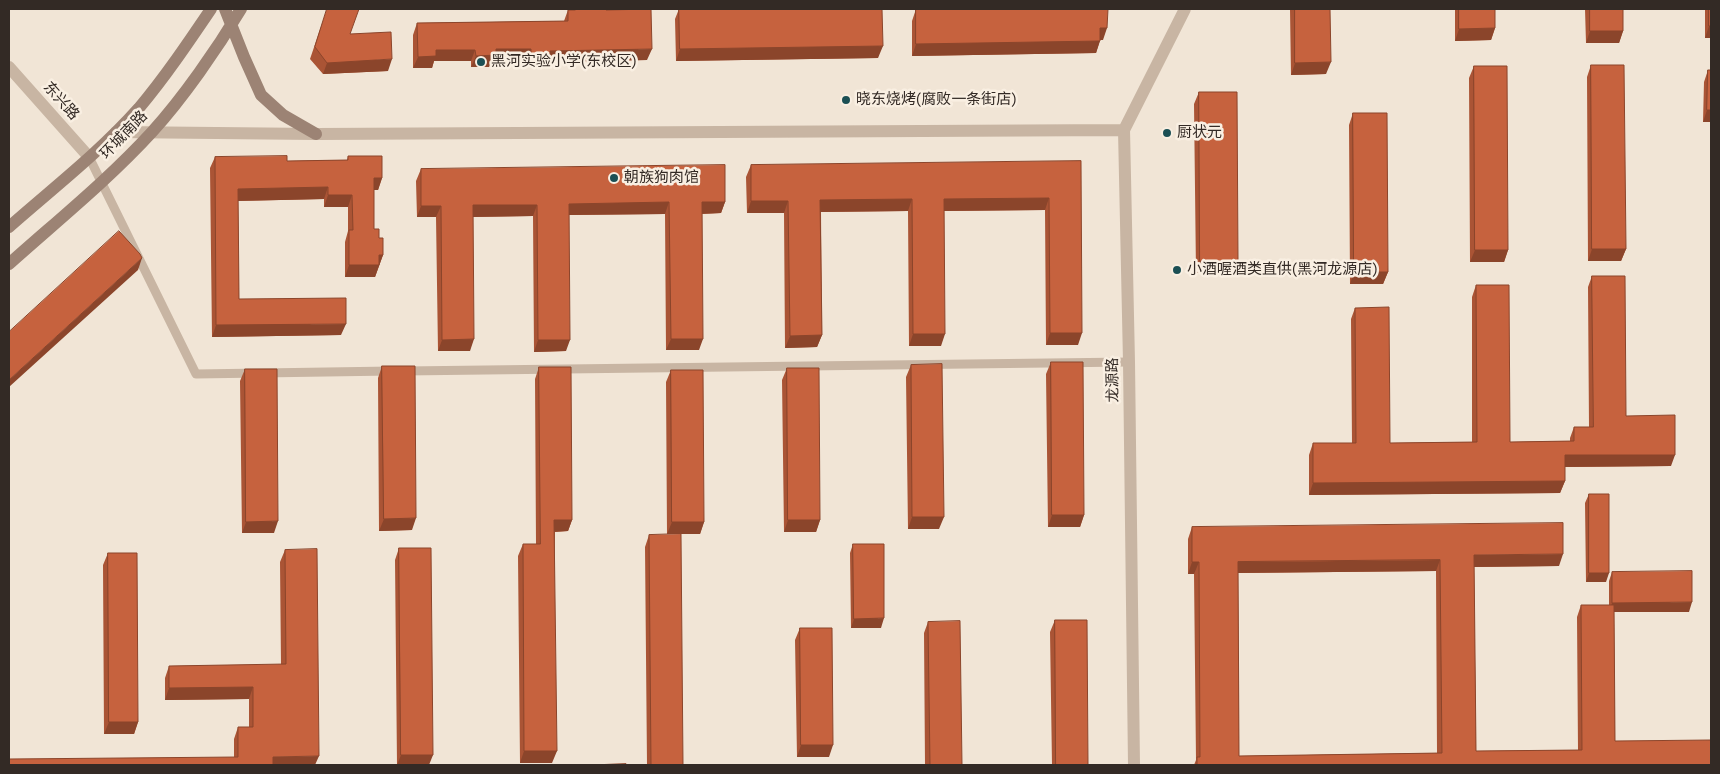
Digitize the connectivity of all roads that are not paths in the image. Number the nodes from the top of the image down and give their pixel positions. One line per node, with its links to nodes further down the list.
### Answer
1 (211, 9): 8 (main road, 环城南路)
2 (224, 9): 5 (main road)
3 (241, 9): 5 (main road, 环城南路)
4 (1185, 9): 7 (street, 龙源路)
5 (231, 26): 9 (main road, 环城南路); 10 (main road)
6 (9, 67): 11 (street, 东兴路)
7 (1124, 130): 10 (street); 15 (street, 龙源路)
8 (116, 132): 9 (street); 11 (main road, 环城南路)
9 (151, 133): 10 (street); 12 (main road, 环城南路)
10 (316, 134)
11 (89, 157): 12 (lane); 13 (main road, 环城南路)
12 (101, 182): 14 (main road, 环城南路); 15 (lane)
13 (9, 228)
14 (9, 264)
15 (1129, 362): 16 (street, 龙源路)
16 (1134, 765)

